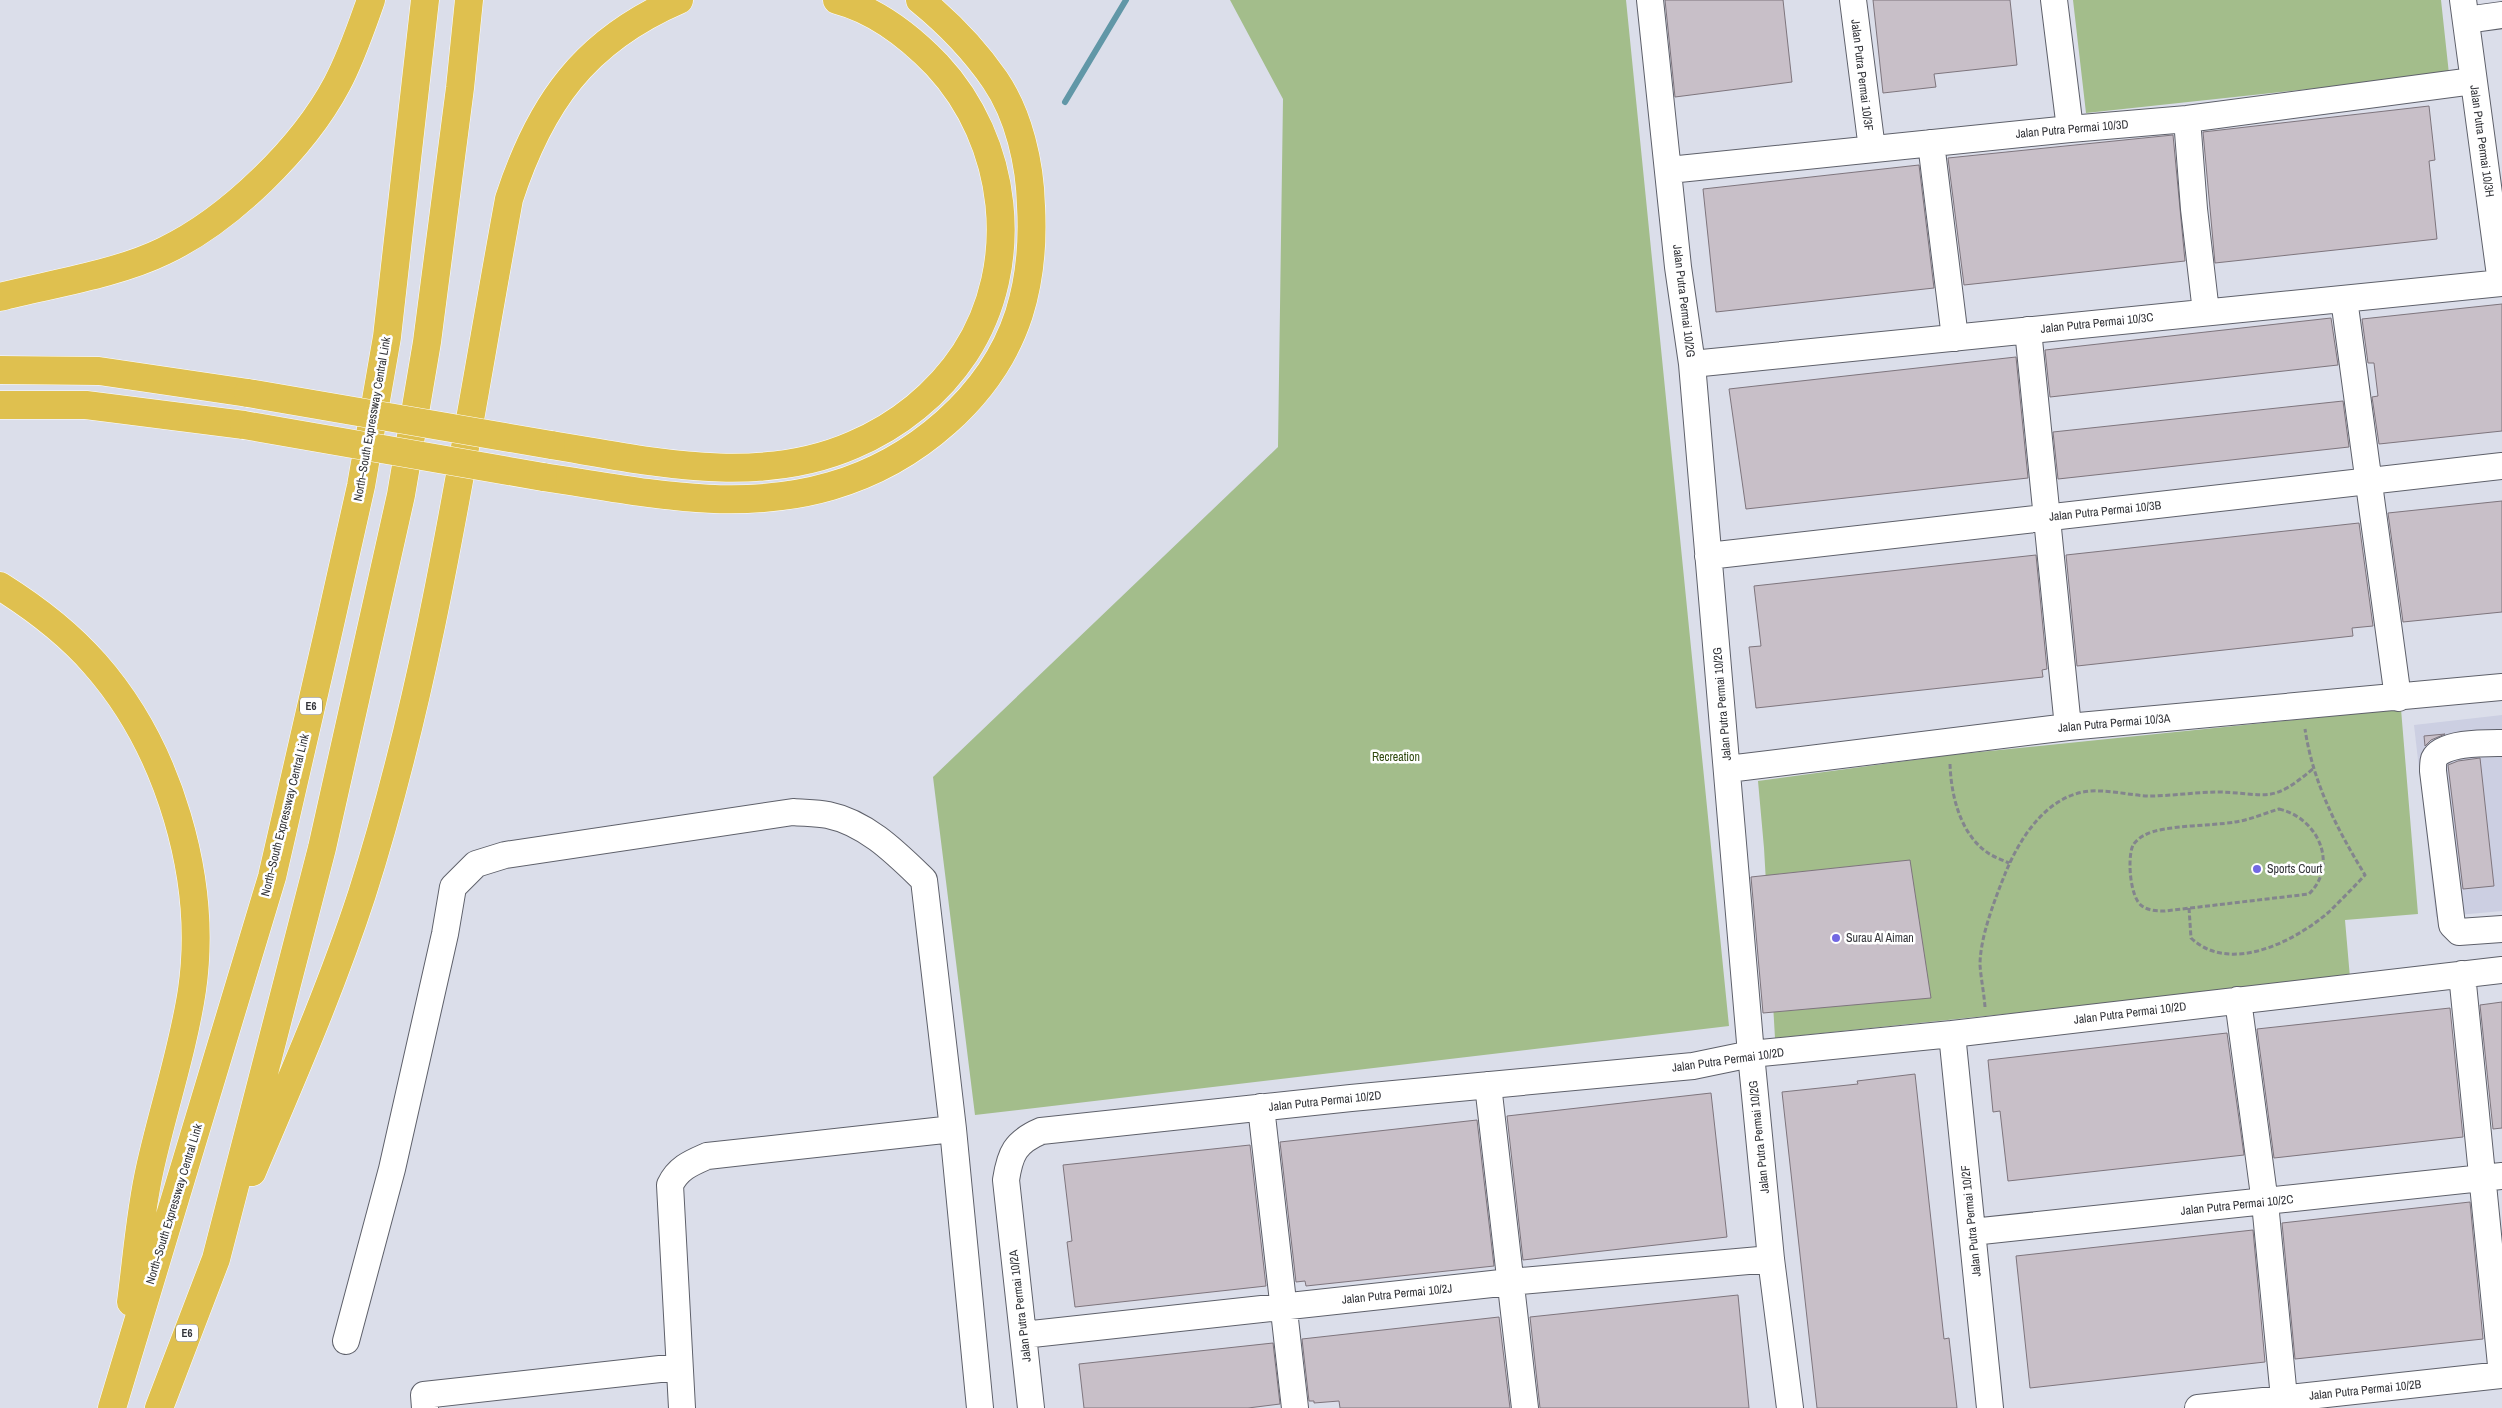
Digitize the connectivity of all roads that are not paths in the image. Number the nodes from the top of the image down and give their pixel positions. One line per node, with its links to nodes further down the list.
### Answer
1 (371, 0): 19 (highway)
2 (425, 0): 58 (highway, North–South Expressway Central Link / E6)
3 (468, 0): 50 (highway, E6)
4 (679, 0): 50 (highway)
5 (837, 0): 25 (highway, bridge)
6 (920, 0): 26 (highway, bridge)
7 (1650, 0): 17 (street, Jalan Putra Permai 10/2G)
8 (1853, 0): 16 (street, Jalan Putra Permai 10/3F)
9 (2054, 0): 14 (street)
10 (2465, 10): 11 (street); 12 (street, Jalan Putra Permai 10/3H)
11 (2502, 15)
12 (2473, 81): 13 (street, Jalan Putra Permai 10/3D); 18 (street, Jalan Putra Permai 10/3H)
13 (2187, 119): 14 (street, Jalan Putra Permai 10/3D); 21 (street)
14 (2070, 129): 15 (street, Jalan Putra Permai 10/3D)
15 (1931, 143): 16 (street, Jalan Putra Permai 10/3D); 23 (street)
16 (1872, 149): 17 (street, Jalan Putra Permai 10/3D)
17 (1669, 170): 24 (street, Jalan Putra Permai 10/2G)
18 (2501, 283): 20 (street, Jalan Putra Permai 10/3C)
19 (0, 297)
20 (2344, 299): 21 (street, Jalan Putra Permai 10/3C); 28 (street)
21 (2206, 312): 22 (street, Jalan Putra Permai 10/3C)
22 (2028, 330): 23 (street, Jalan Putra Permai 10/3C); 29 (street)
23 (1955, 338): 24 (street, Jalan Putra Permai 10/3C)
24 (1692, 364): 30 (street, Jalan Putra Permai 10/2G)
25 (0, 370)
26 (0, 405)
27 (2502, 466): 28 (street, Jalan Putra Permai 10/3B)
28 (2369, 482): 29 (street, Jalan Putra Permai 10/3B); 33 (street)
29 (2048, 518): 30 (street, Jalan Putra Permai 10/3B); 34 (street)
30 (1708, 556): 36 (street, Jalan Putra Permai 10/2G)
31 (0, 586): 58 (highway)
32 (2502, 687): 33 (street, Jalan Putra Permai 10/3A)
33 (2398, 698): 34 (street, Jalan Putra Permai 10/3A)
34 (2068, 727): 36 (street, Jalan Putra Permai 10/3A)
35 (2502, 743): 37 (street)
36 (1728, 769): 42 (street, Jalan Putra Permai 10/2G)
37 (2502, 930)
38 (2502, 970): 39 (street, Jalan Putra Permai 10/2D)
39 (2462, 974): 40 (street, Jalan Putra Permai 10/2D); 46 (street)
40 (2238, 1000): 41 (street, Jalan Putra Permai 10/2D); 47 (street)
41 (1952, 1034): 42 (street, Jalan Putra Permai 10/2D); 49 (street, Jalan Putra Permai 10/2F)
42 (1751, 1054): 43 (street, Jalan Putra Permai 10/2D); 51 (street, Jalan Putra Permai 10/2G)
43 (1488, 1085): 44 (street, Jalan Putra Permai 10/2D); 52 (street)
44 (1261, 1108): 48 (street, Jalan Putra Permai 10/2D); 53 (street)
45 (953, 1130): 55 (street); 56 (street); 63 (street)
46 (2492, 1177): 47 (street, Jalan Putra Permai 10/2C); 57 (street)
47 (2265, 1203): 49 (street, Jalan Putra Permai 10/2C); 59 (street)
48 (1008, 1204): 54 (street, Jalan Putra Permai 10/2A)
49 (1972, 1232): 68 (street, Jalan Putra Permai 10/2F)
50 (216, 1259): 60 (highway, E6)
51 (1771, 1260): 52 (street, Jalan Putra Permai 10/2J); 67 (street, Jalan Putra Permai 10/2G)
52 (1510, 1282): 53 (street, Jalan Putra Permai 10/2J); 66 (street)
53 (1286, 1307): 54 (street, Jalan Putra Permai 10/2J); 65 (street)
54 (1023, 1335): 64 (street, Jalan Putra Permai 10/2A)
55 (346, 1341)
56 (678, 1367): 61 (street); 62 (street)
57 (2502, 1375): 59 (street, Jalan Putra Permai 10/2B)
58 (115, 1401)
59 (2284, 1403): 69 (street, Jalan Putra Permai 10/2B)
60 (159, 1408)
61 (425, 1408)
62 (682, 1408)
63 (980, 1408)
64 (1031, 1408)
65 (1296, 1408)
66 (1525, 1408)
67 (1790, 1408)
68 (1990, 1408)
69 (2198, 1408)

